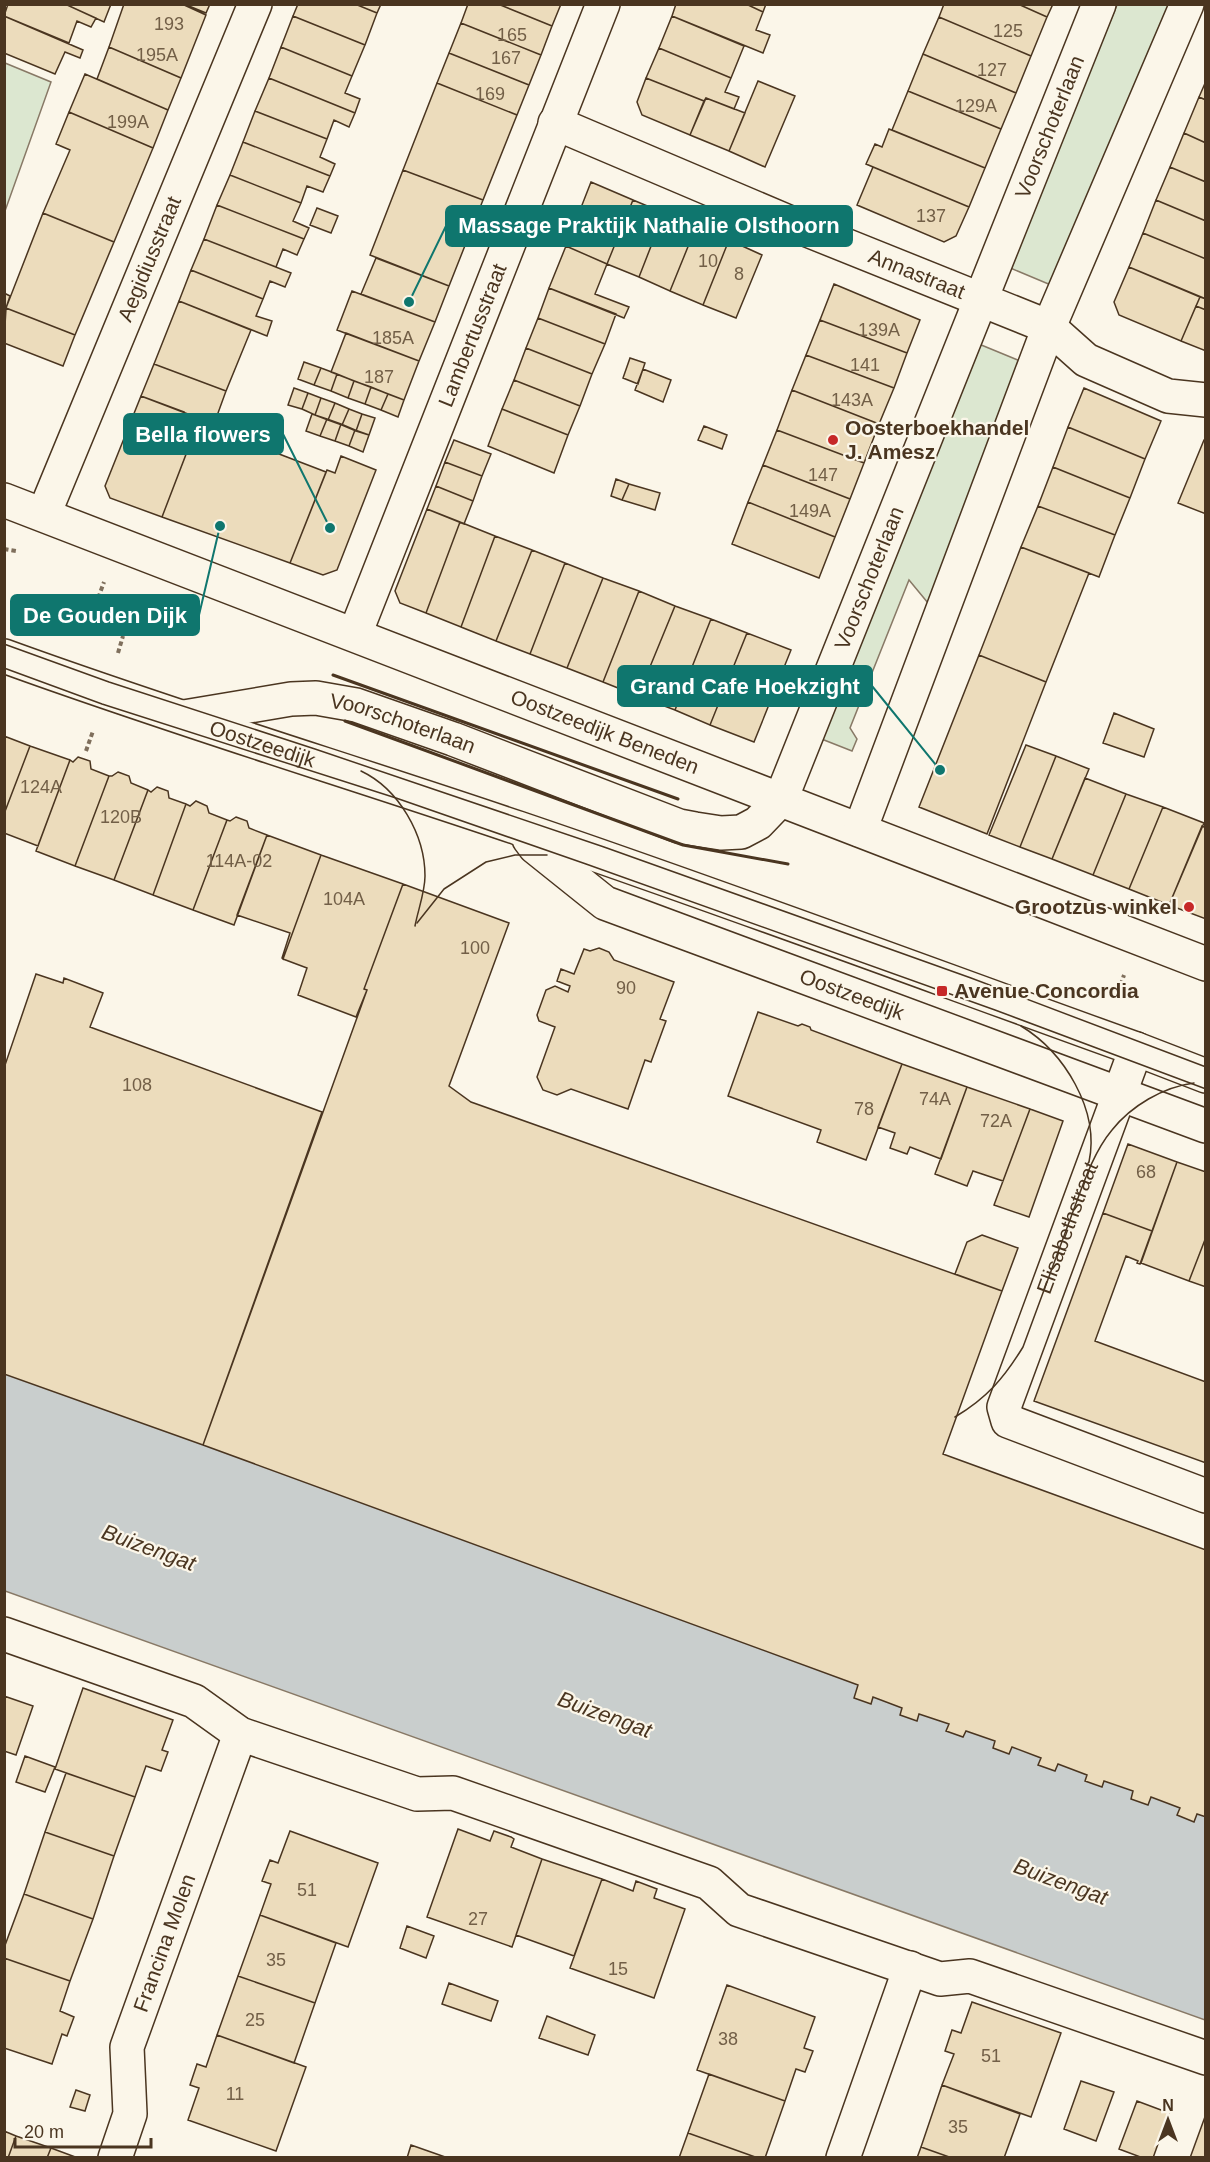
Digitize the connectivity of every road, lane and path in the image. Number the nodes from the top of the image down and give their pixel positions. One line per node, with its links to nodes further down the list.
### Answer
1 (255, 4): 10 (street, Aegidiusstraat)
2 (603, 4): 5 (street, Lambertusstraat)
3 (1099, 4): 6 (street, Voorschoterlaan)
4 (1187, 4): 7 (street)
5 (555, 123): 6 (street, Annastraat); 13 (street, Lambertusstraat)
6 (980, 301): 7 (street, Annastraat); 16 (street, Voorschoterlaan)
7 (1049, 327): 8 (street, Annastraat); 18 (street)
8 (1206, 400)
9 (4, 500): 10 (street, Oostzeedijk Beneden)
10 (44, 514): 13 (street, Oostzeedijk Beneden)
11 (106, 575): 12 (path)
12 (88, 626)
13 (355, 634): 16 (street, Oostzeedijk Beneden)
14 (4, 656): 15 (street, Oostzeedijk)
15 (184, 717): 16 (street, Voorschoterlaan); 17 (street, Oostzeedijk)
16 (781, 799): 18 (street, Oostzeedijk Beneden)
17 (520, 829): 20 (street, Oostzeedijk); 22 (street, Oostzeedijk)
18 (860, 830): 19 (street, Oostzeedijk Beneden)
19 (1206, 964)
20 (1136, 1049): 21 (street, Oostzeedijk); 22 (street, Elisabethstraat)
21 (1206, 1076)
22 (1119, 1095): 23 (street, Oostzeedijk); 24 (street, Elisabethstraat)
23 (1206, 1126)
24 (1206, 1496)
25 (4, 1634): 26 (street)
26 (240, 1734): 27 (street); 29 (street, Francina Molen)
27 (909, 1968): 28 (street); 30 (street)
28 (1206, 2058)
29 (115, 2157)
30 (843, 2157)

